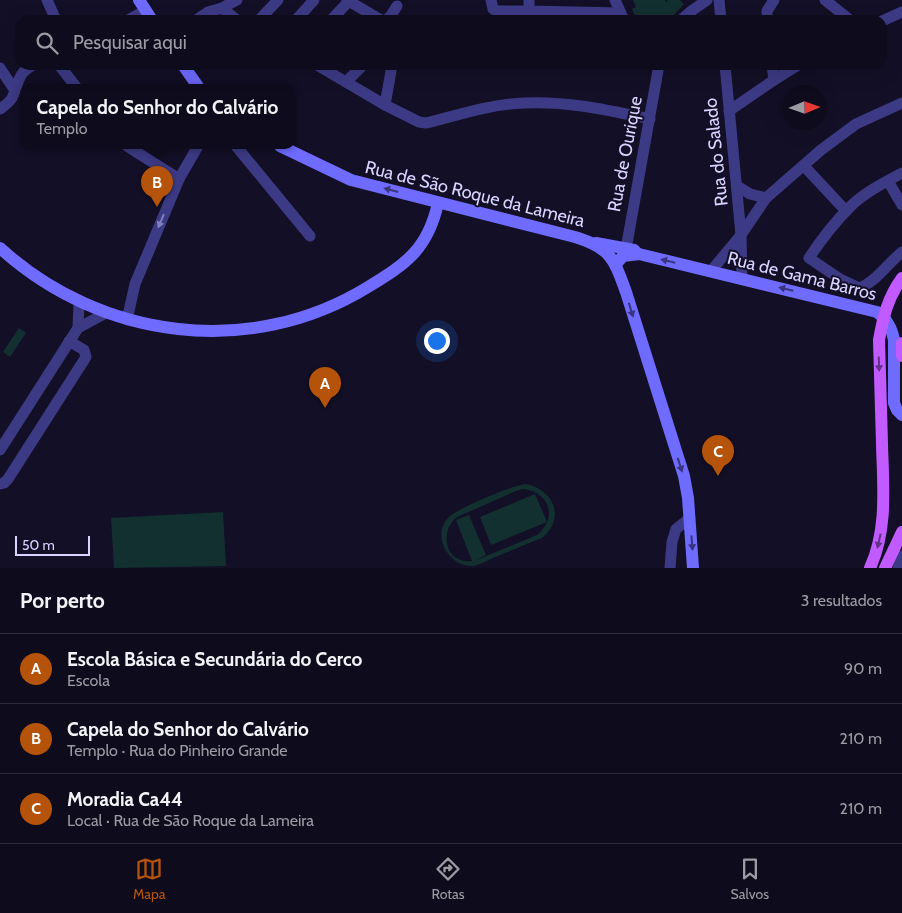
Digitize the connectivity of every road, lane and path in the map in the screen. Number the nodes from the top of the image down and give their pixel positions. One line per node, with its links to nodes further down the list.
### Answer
1 (47, 0): 17 (street)
2 (237, 0): 12 (street)
3 (278, 0): 20 (street)
4 (314, 0): 21 (street)
5 (348, 0): 16 (street); 22 (street)
6 (491, 0): 14 (street)
7 (615, 0): 25 (street)
8 (707, 0): 26 (street)
9 (719, 0): 27 (street)
10 (774, 0): 28 (street)
11 (825, 0): 29 (street)
12 (223, 4): 18 (street); 19 (street)
13 (397, 6): 23 (street)
14 (529, 6): 24 (street)
15 (902, 12): 30 (street)
16 (370, 13)
17 (54, 15)
18 (204, 15)
19 (233, 15)
20 (264, 15)
21 (300, 15)
22 (335, 15)
23 (392, 15)
24 (613, 15)
25 (622, 15)
26 (687, 15)
27 (720, 15)
28 (767, 15)
29 (844, 15)
30 (887, 19)
31 (0, 68): 46 (street)
32 (26, 70): 46 (street)
33 (63, 70): 44 (street)
34 (186, 70): 45 (main road)
35 (328, 70): 43 (street)
36 (358, 70): 43 (street)
37 (391, 70): 48 (street)
38 (658, 70): 51 (street, Rua de Ourique)
39 (726, 70): 50 (street, Rua do Salado)
40 (773, 70): 42 (street)
41 (790, 70): 42 (street)
42 (774, 80): 50 (street)
43 (346, 82): 48 (street)
44 (74, 84)
45 (196, 84)
46 (14, 89): 49 (street)
47 (902, 103): 56 (street)
48 (384, 105): 51 (street)
49 (0, 109)
50 (730, 111): 59 (street, Rua do Salado)
51 (650, 119): 69 (street, Rua de Ourique)
52 (131, 149): 58 (street)
53 (196, 149): 58 (street)
54 (238, 149): 66 (street)
55 (286, 149): 62 (main road, Rua de São Roque da Lameira, one-way to 55)
56 (804, 166): 61 (street); 64 (street)
57 (894, 177): 60 (street); 63 (street); 64 (street)
58 (179, 179): 79 (street, one-way to 79)
59 (737, 186): 61 (street); 65 (street, Rua do Salado)
60 (902, 196)
61 (766, 198): 65 (street)
62 (438, 203): 67 (main road, Rua de São Roque da Lameira); 79 (main road)
63 (902, 205)
64 (846, 212): 70 (street)
65 (741, 235): 73 (street); 75 (street, Rua do Salado)
66 (310, 236)
67 (593, 243): 69 (main road, Rua de Gama Barros); 72 (main road, Rua de São Roque da Lameira)
68 (0, 248): 76 (main road)
69 (626, 248): 71 (main road, Rua de Gama Barros)
70 (902, 252)
71 (639, 254): 72 (main road); 73 (main road, Rua de Gama Barros, one-way to 71)
72 (616, 264): 87 (main road, Rua de São Roque da Lameira, one-way to 87)
73 (711, 271): 75 (main road, Rua de Gama Barros)
74 (902, 278): 78 (main road)
75 (742, 279): 78 (main road, Rua de Gama Barros, one-way to 75)
76 (79, 302): 77 (main road); 80 (street)
77 (106, 313): 79 (main road); 80 (street)
78 (883, 316): 84 (main road, Rua de Gama Barros); 92 (main road, one-way to 92)
79 (127, 320)
80 (78, 328): 81 (street)
81 (69, 341): 85 (street); 86 (street)
82 (902, 343): 83 (main road)
83 (902, 356)
84 (902, 415)
85 (0, 450)
86 (0, 484)
87 (690, 518): 90 (street); 91 (main road, Rua de São Roque da Lameira, one-way to 91)
88 (902, 532): 93 (main road)
89 (902, 556): 94 (street)
90 (670, 568)
91 (693, 568)
92 (870, 568)
93 (885, 568)
94 (898, 568)

